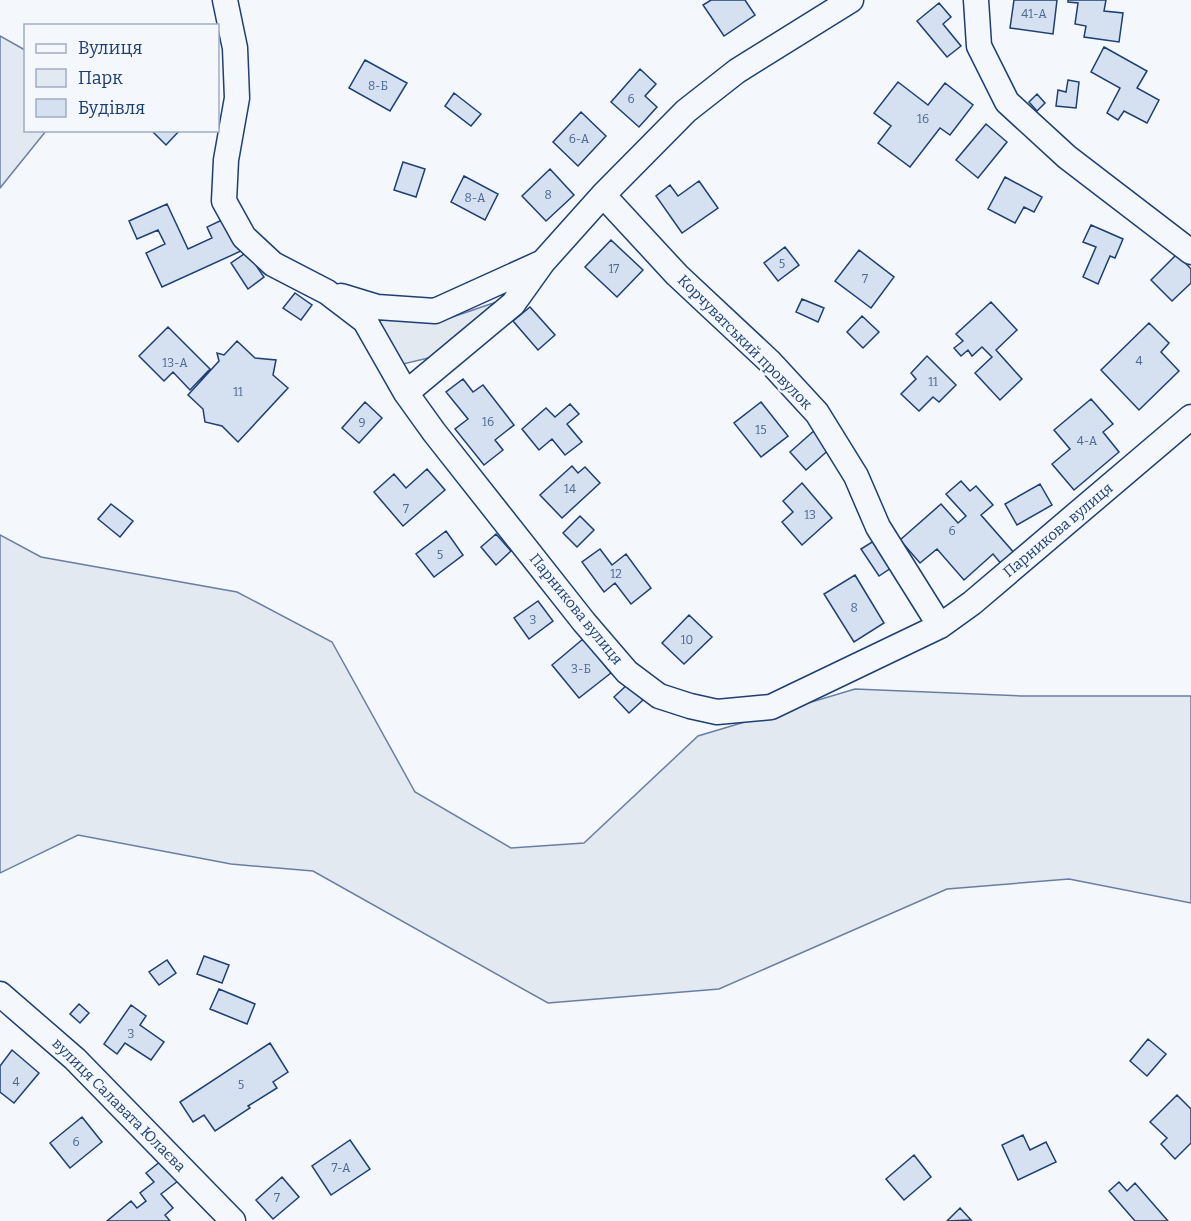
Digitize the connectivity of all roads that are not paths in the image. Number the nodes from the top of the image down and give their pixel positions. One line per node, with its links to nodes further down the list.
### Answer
1 (225, 0): 7 (street, Парникова вулиця)
2 (851, 0): 4 (street)
3 (976, 0): 5 (street)
4 (603, 195): 6 (street); 10 (street, Корчуватський провулок)
5 (1191, 252)
6 (543, 262): 7 (street); 8 (street)
7 (327, 292): 8 (street, Парникова вулиця)
8 (406, 393): 10 (street, Парникова вулиця)
9 (1191, 417): 10 (street, Парникова вулиця)
10 (940, 626)
11 (0, 994): 12 (street, вулиця Салавата Юлаєва)
12 (233, 1221)

